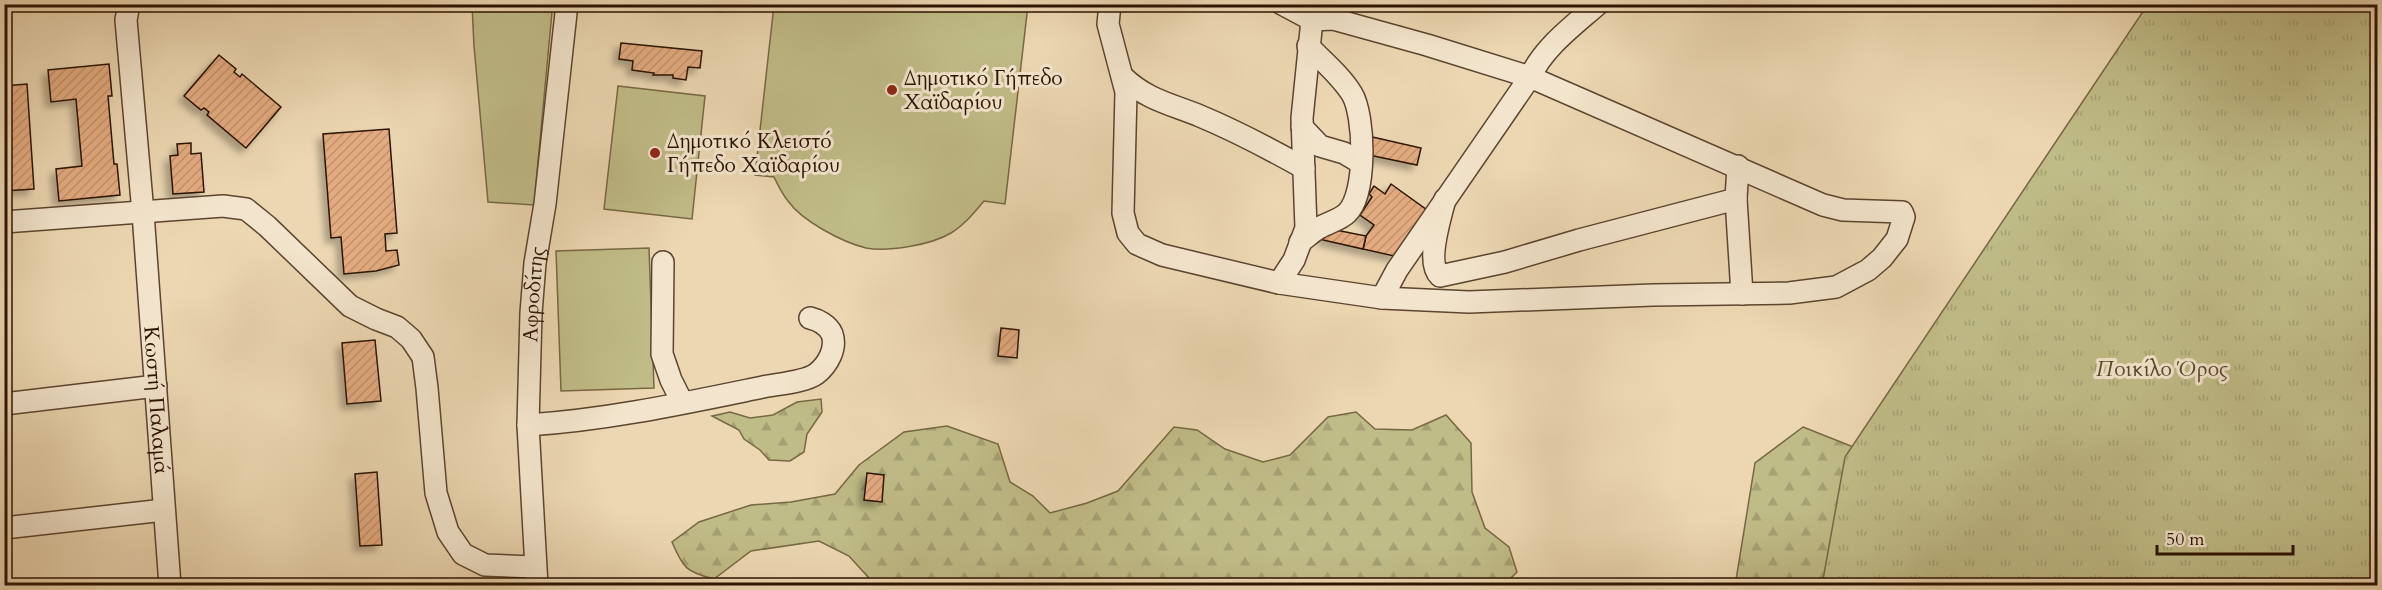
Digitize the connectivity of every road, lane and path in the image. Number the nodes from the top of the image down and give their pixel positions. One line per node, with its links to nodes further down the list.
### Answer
1 (567, 4): 27 (street, Αφροδίτης)
2 (1110, 4): 8 (street)
3 (1282, 4): 6 (street)
4 (1598, 4): 9 (street)
5 (124, 10): 16 (street, Κωστή Παλαμά)
6 (1322, 15): 7 (street); 9 (street)
7 (1308, 46): 10 (street); 11 (street)
8 (1123, 77): 13 (street); 20 (street)
9 (1530, 77): 12 (street); 14 (street)
10 (1302, 127): 11 (street); 13 (street)
11 (1361, 163): 18 (street)
12 (1738, 166): 15 (street); 21 (street)
13 (1304, 168): 18 (street)
14 (1444, 199): 15 (street); 22 (street)
15 (1736, 199): 21 (street)
16 (143, 213): 17 (street); 24 (street, Κωστή Παλαμά); 30 (street)
17 (4, 222)
18 (1300, 242): 20 (street)
19 (663, 262): 25 (street)
20 (1279, 283): 22 (street)
21 (1742, 294): 22 (street)
22 (1382, 298)
23 (810, 318): 25 (street)
24 (156, 386): 26 (street); 28 (street, Κωστή Παλαμά)
25 (682, 402): 27 (street)
26 (4, 404)
27 (528, 425): 30 (street, Αφροδίτης)
28 (164, 510): 29 (street); 31 (street, Κωστή Παλαμά)
29 (4, 528)
30 (536, 576)
31 (170, 585)

